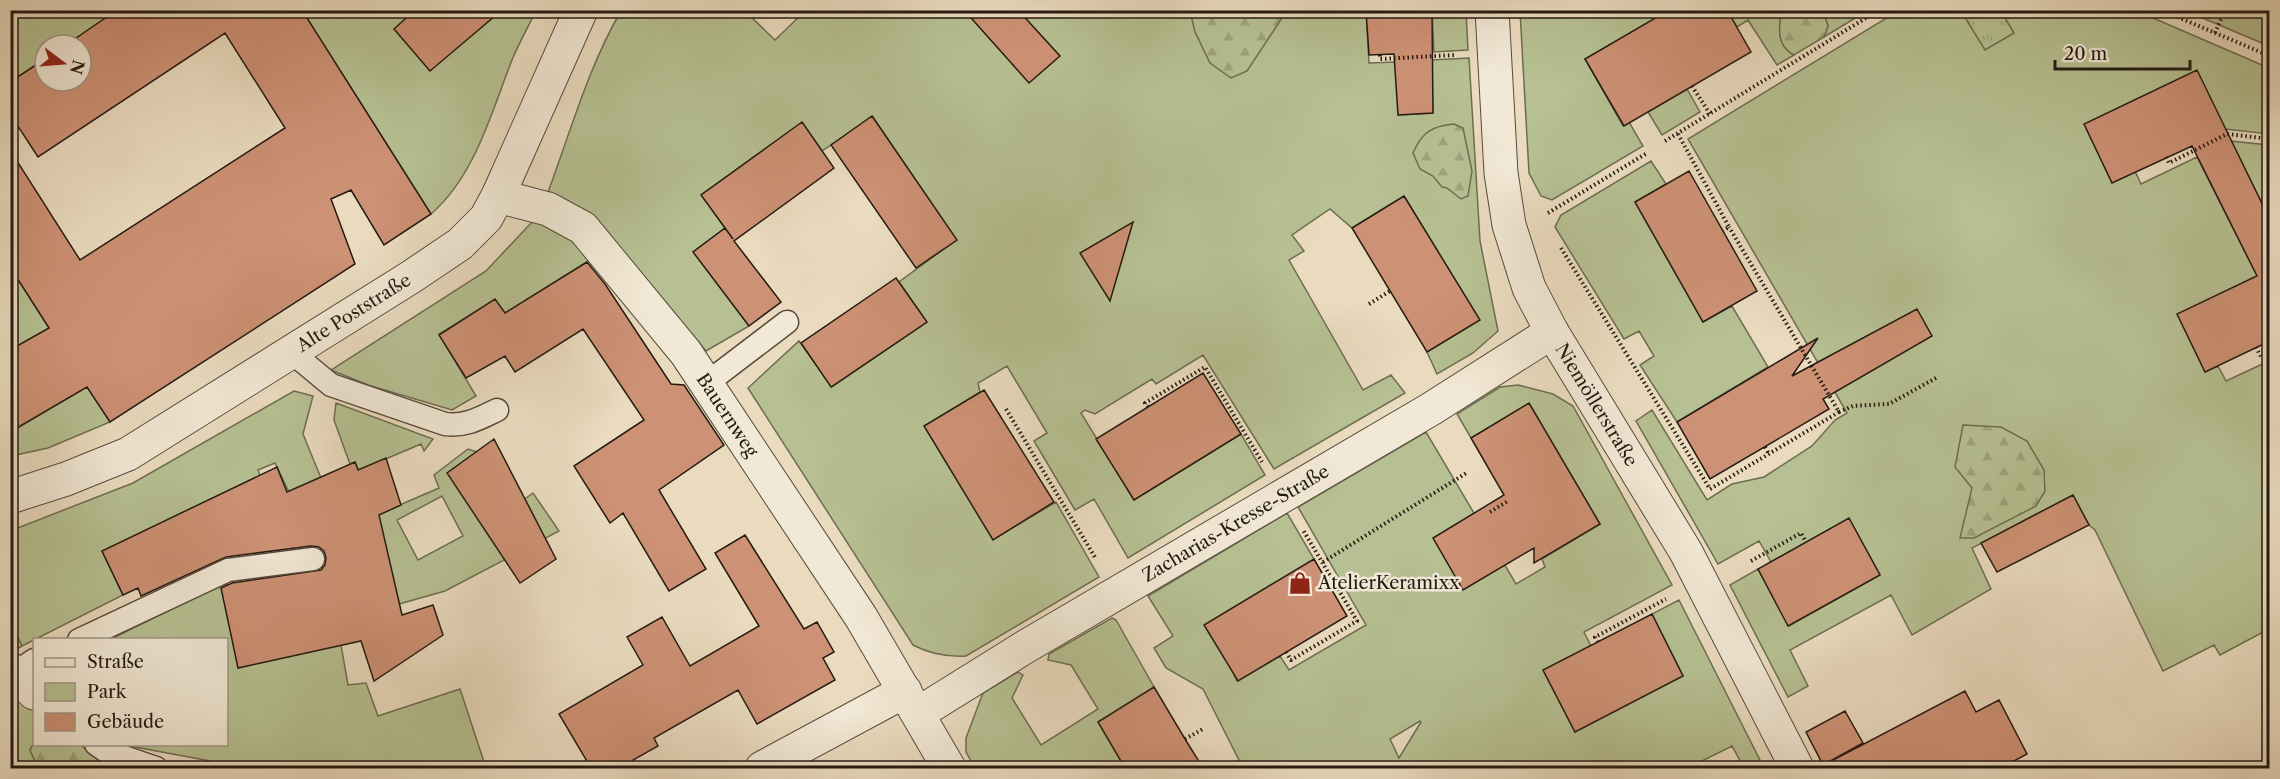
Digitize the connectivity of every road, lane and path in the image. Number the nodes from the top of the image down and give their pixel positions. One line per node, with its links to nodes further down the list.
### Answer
1 (581, 10): 17 (street, Alte Poststraße)
2 (1492, 10): 7 (street, Niemöllerstraße)
3 (1879, 10): 11 (path)
4 (2161, 10): 6 (path)
5 (2225, 10): 6 (path)
6 (2215, 33): 9 (path)
7 (1494, 53): 8 (path); 18 (street, Niemöllerstraße)
8 (1380, 55)
9 (2270, 56)
10 (1692, 86): 11 (path)
11 (1710, 114): 12 (path)
12 (1678, 134): 14 (path); 19 (path)
13 (2270, 139): 16 (path)
14 (1665, 141)
15 (1647, 153): 18 (path)
16 (2166, 157)
17 (498, 195): 27 (street, Alte Poststraße); 30 (street, Bauernweg)
18 (1509, 225): 25 (street, Niemöllerstraße)
19 (1729, 227): 20 (path); 34 (path)
20 (1723, 231)
21 (1560, 247): 38 (path)
22 (1390, 291): 23 (path)
23 (1369, 304)
24 (787, 322): 30 (lane)
25 (1552, 332): 40 (street, Zacharias-Kresse-Straße); 48 (street, Niemöllerstraße)
26 (2256, 347): 28 (path)
27 (290, 351): 33 (lane); 41 (street, Alte Poststraße)
28 (2270, 352)
29 (1936, 378): 34 (path)
30 (707, 383): 53 (street, Bauernweg)
31 (1148, 407): 40 (path)
32 (1006, 409): 35 (path)
33 (497, 410)
34 (1839, 412): 38 (path)
35 (1022, 436): 36 (path); 49 (path)
36 (1016, 441)
37 (1765, 447): 38 (path)
38 (1769, 454)
39 (1468, 472): 47 (path)
40 (1283, 496): 47 (path); 49 (street, Zacharias-Kresse-Straße)
41 (10, 497)
42 (1508, 501): 43 (path)
43 (1490, 512)
44 (1806, 542): 46 (path)
45 (313, 559): 50 (lane)
46 (1751, 561)
47 (1323, 562): 52 (path)
48 (1701, 580): 51 (path); 60 (street, Niemöllerstraße)
49 (1116, 593): 53 (street, Zacharias-Kresse-Straße)
50 (81, 638)
51 (1598, 642)
52 (1286, 652)
53 (912, 702): 58 (street); 59 (street, Bauernweg)
54 (1203, 729): 55 (path)
55 (1185, 739)
56 (99, 746): 57 (lane)
57 (156, 768)
58 (762, 768)
59 (949, 768)
60 (1797, 768)

